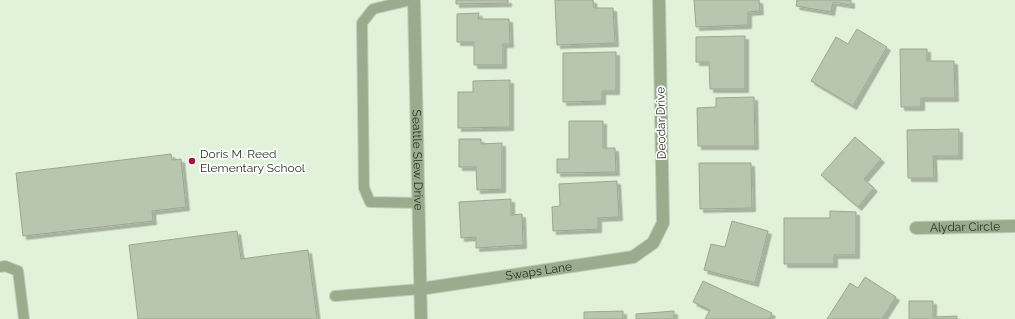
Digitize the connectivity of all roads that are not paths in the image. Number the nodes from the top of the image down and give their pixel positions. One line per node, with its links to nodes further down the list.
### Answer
1 (411, 0): 4 (lane)
2 (414, 0): 4 (street, Seattle Slew Drive)
3 (659, 0): 7 (street, Deodar Drive)
4 (419, 203): 9 (street, Seattle Slew Drive)
5 (1015, 226): 6 (street, Alydar Circle)
6 (916, 228)
7 (653, 243): 9 (street, Swaps Lane)
8 (0, 267): 11 (lane)
9 (420, 289): 10 (lane); 12 (street, Seattle Slew Drive)
10 (335, 296)
11 (24, 319)
12 (421, 319)

